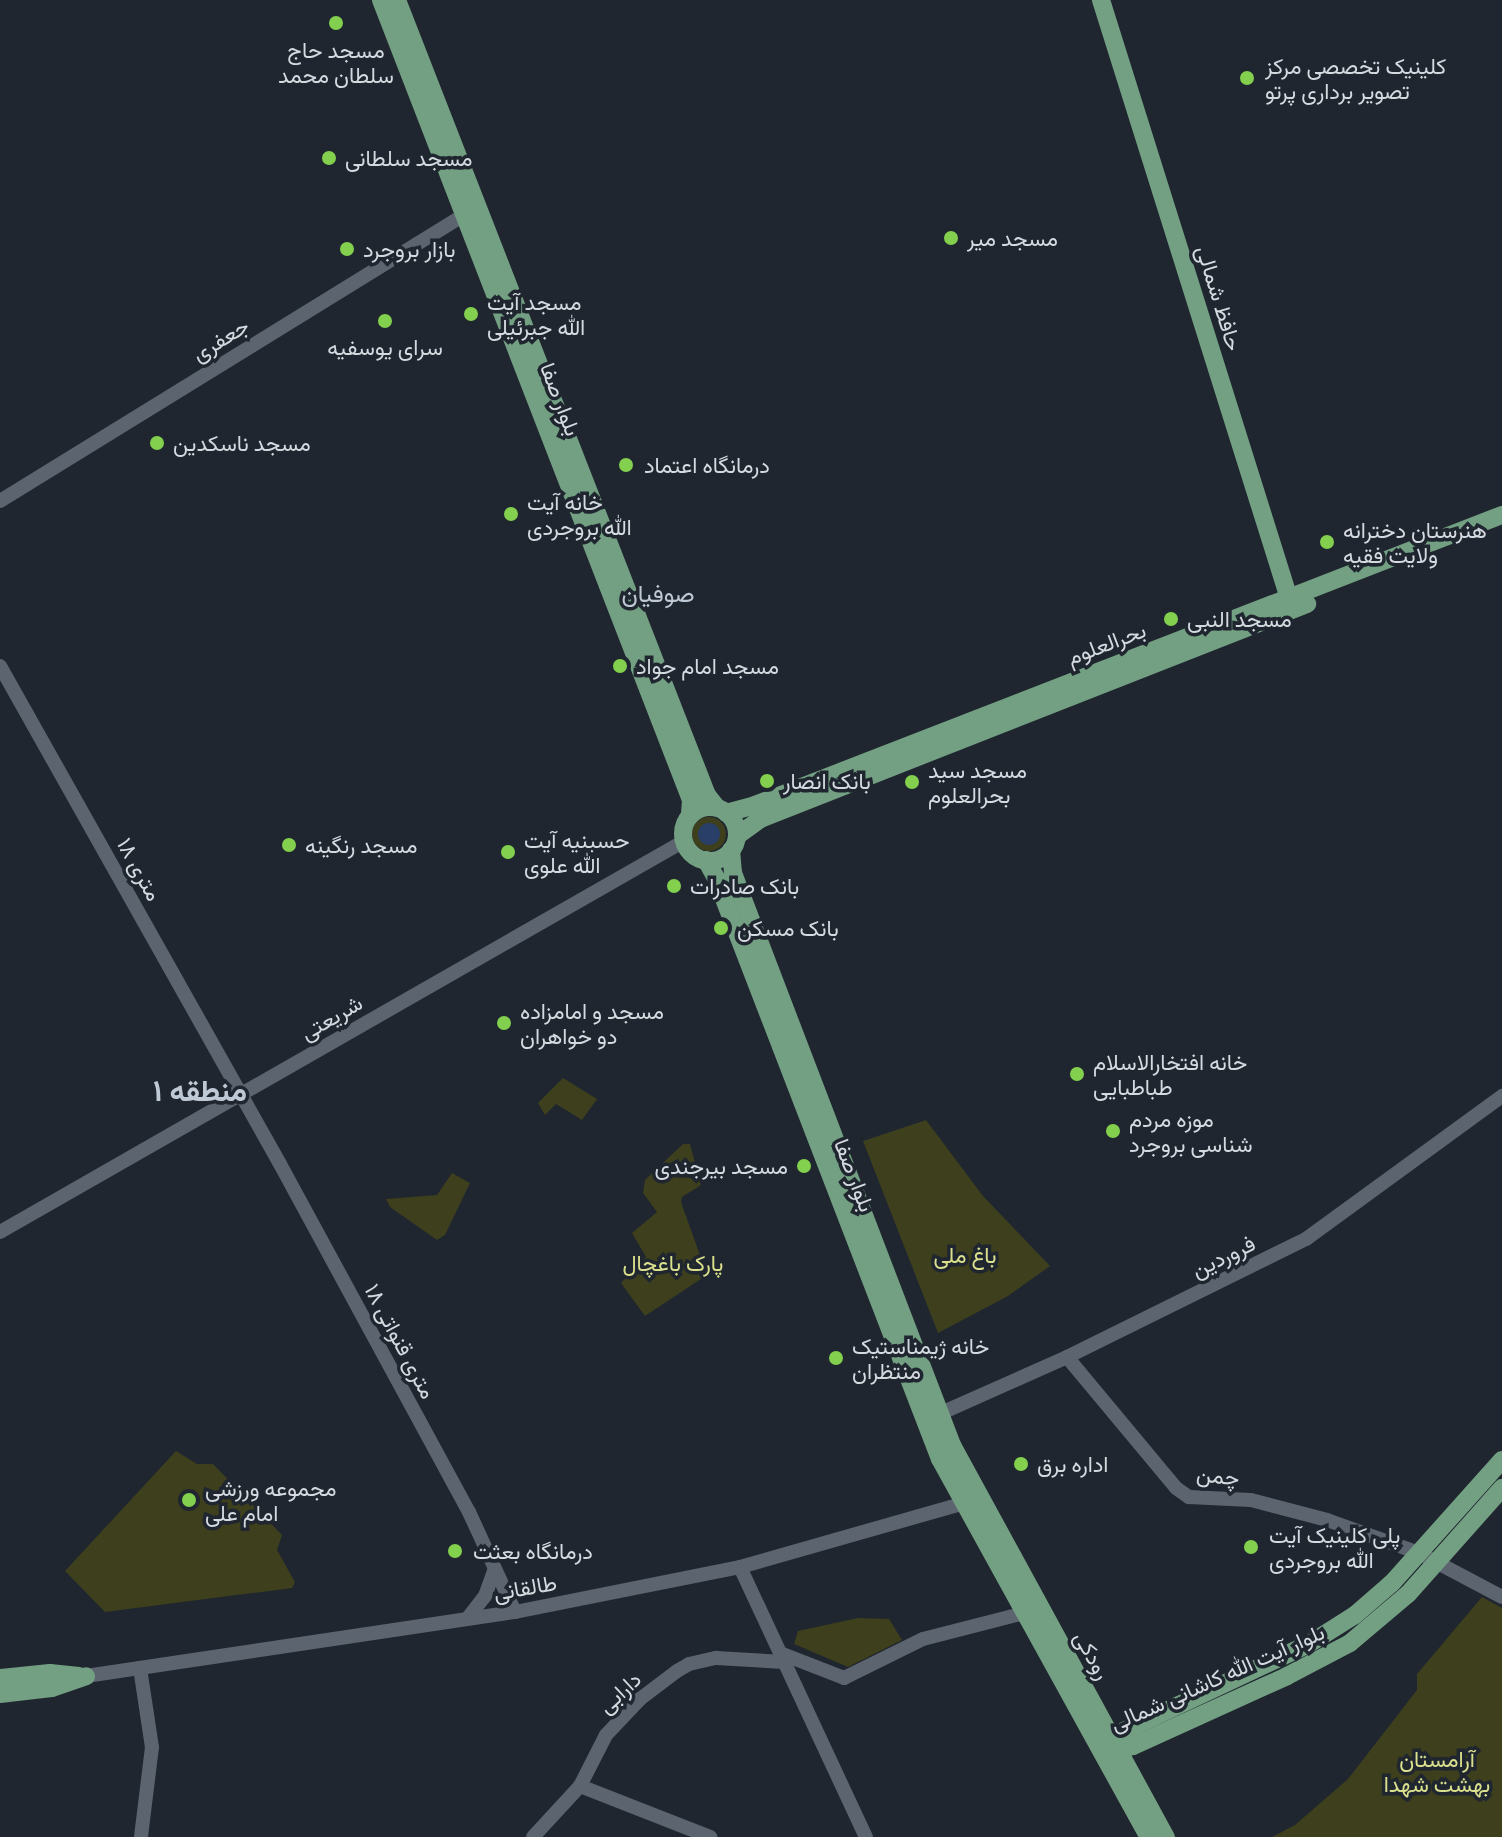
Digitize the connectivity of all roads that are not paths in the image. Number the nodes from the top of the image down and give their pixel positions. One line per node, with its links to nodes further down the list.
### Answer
1 (381, 0): 4 (main road, بلوار صفا)
2 (397, 0): 5 (main road, بلوار صفا)
3 (1101, 0): 9 (main road, حافظ شمالی)
4 (464, 215): 5 (main road, بلوار صفا); 6 (street, جعفری)
5 (562, 445): 11 (main road, بلوار صفا); 12 (main road, بلوار صفا)
6 (0, 501)
7 (1502, 515): 9 (main road, بحرالعلوم)
8 (1502, 527): 9 (main road, بحرالعلوم)
9 (1291, 604): 11 (main road, بحرالعلوم); 14 (main road, بحرالعلوم)
10 (0, 666): 17 (street, ۱۸ متری)
11 (722, 810): 12 (main road); 14 (main road)
12 (690, 816): 13 (main road)
13 (684, 841): 15 (main road); 17 (street, شریعتی)
14 (734, 843): 15 (main road); 16 (main road, بلوار صفا)
15 (706, 860): 16 (main road, بلوار صفا)
16 (791, 1050): 20 (main road, بلوار صفا)
17 (242, 1094): 19 (street, شریعتی); 28 (street, ۱۸ متری قنواتی)
18 (1502, 1096): 21 (street, فروردین)
19 (0, 1232)
20 (876, 1273): 22 (main road, بلوار صفا); 25 (main road, بلوار صفا)
21 (1067, 1357): 22 (street, فروردین); 26 (street, چمن)
22 (939, 1414): 25 (main road, بلوار صفا)
23 (1502, 1460): 26 (main road, بلوار آیت الله کاشانی شمالی)
24 (1502, 1488): 26 (main road, بلوار آیت الله کاشانی شمالی)
25 (972, 1501): 27 (street, طالقانی); 31 (main road, رودکی); 38 (main road, رودکی)
26 (1428, 1557): 29 (street, چمن); 39 (main road, بلوار آیت الله کاشانی شمالی)
27 (740, 1567): 30 (street, طالقانی); 33 (street)
28 (495, 1569): 30 (street, ۱۸ متری قنواتی); 32 (street)
29 (1502, 1597)
30 (515, 1612): 32 (street, طالقانی)
31 (1024, 1613): 33 (street, دارابی); 38 (main road, رودکی)
32 (467, 1619): 34 (street, طالقانی)
33 (782, 1658): 41 (street, دارابی); 45 (street)
34 (140, 1668): 35 (street, طالقانی); 42 (street)
35 (86, 1676): 36 (main road); 37 (main road)
36 (0, 1678)
37 (0, 1694)
38 (1094, 1724): 39 (main road, رودکی)
39 (1110, 1747): 40 (main road, رودکی)
40 (1125, 1778): 46 (main road, رودکی); 47 (main road, رودکی)
41 (580, 1786): 43 (street, دارابی); 44 (street)
42 (141, 1837)
43 (533, 1837)
44 (710, 1837)
45 (866, 1837)
46 (1149, 1837)
47 (1166, 1837)

